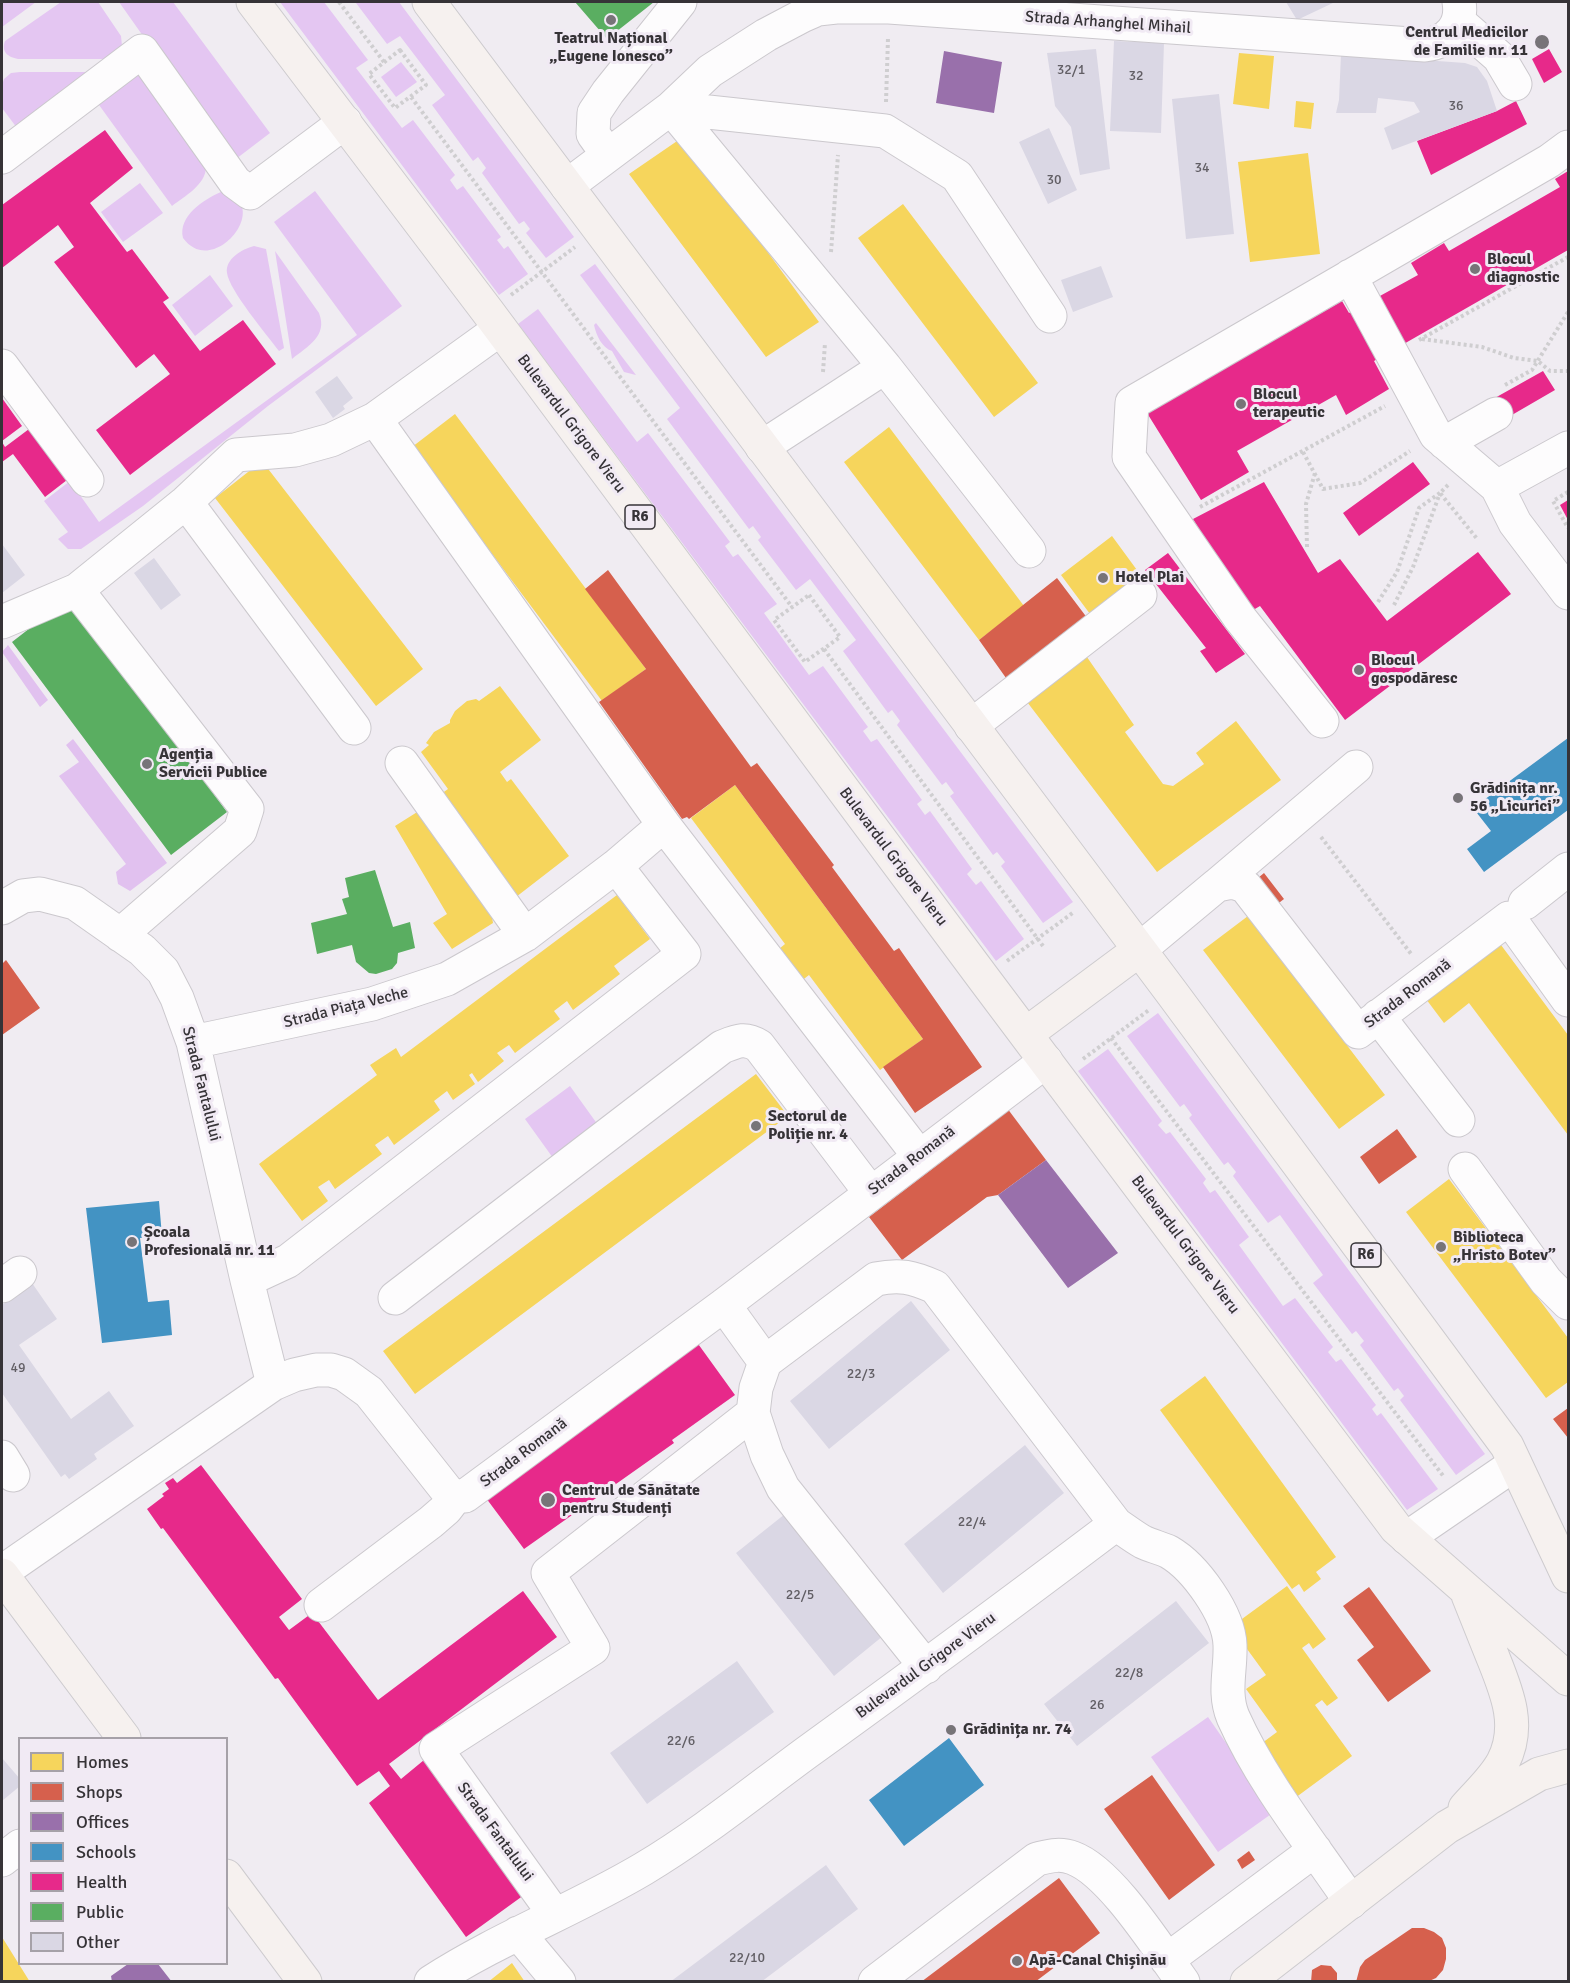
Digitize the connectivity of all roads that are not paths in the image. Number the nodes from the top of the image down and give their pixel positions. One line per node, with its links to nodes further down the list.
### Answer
1 (253, 2): 7 (main road, Bulevardul Grigore Vieru / R6)
2 (429, 2): 11 (main road, R6)
3 (680, 2): 9 (street)
4 (1459, 12): 5 (street); 6 (street, Strada Arhanghel Mihail)
5 (1515, 84)
6 (671, 108): 9 (street, Strada Arhanghel Mihail); 13 (street); 16 (street)
7 (345, 122): 10 (street); 14 (main road, Bulevardul Grigore Vieru / R6)
8 (1569, 147): 12 (street)
9 (608, 155): 11 (street, Strada Arhanghel Mihail)
10 (2, 157)
11 (567, 186): 19 (main road, R6)
12 (1350, 276): 20 (street); 30 (street)
13 (1050, 316)
14 (500, 329): 18 (street); 46 (main road, Bulevardul Grigore Vieru / R6)
15 (2, 366): 22 (street)
16 (885, 367): 19 (street); 25 (street)
17 (1496, 414): 20 (street)
18 (375, 419): 24 (street); 35 (street)
19 (762, 447): 31 (main road, R6)
20 (1450, 447): 23 (street)
21 (1569, 448): 23 (street)
22 (87, 480)
23 (1497, 487): 27 (street)
24 (186, 502): 26 (street); 32 (street)
25 (1029, 551)
26 (77, 590): 29 (street); 41 (street)
27 (1569, 593)
28 (1140, 595): 31 (street)
29 (2, 622)
30 (1322, 721)
31 (971, 726): 43 (main road, R6)
32 (354, 728)
33 (402, 763): 42 (street)
34 (1356, 767): 38 (street)
35 (664, 825): 36 (street, Strada Piața Veche); 50 (street)
36 (616, 866): 42 (street, Strada Piața Veche); 53 (street)
37 (1569, 869): 40 (street, Strada Romană)
38 (1217, 885): 43 (street); 45 (street, Strada Romană)
39 (2, 908): 41 (street, Strada Fantalului)
40 (1517, 910): 44 (street); 45 (street, Strada Romană)
41 (120, 935): 47 (street, Strada Fantalului)
42 (525, 935): 47 (street, Strada Piața Veche)
43 (1139, 950): 46 (main road); 60 (main road, R6)
44 (1569, 1000)
45 (1378, 1016): 49 (street)
46 (1026, 1034): 48 (main road, Bulevardul Grigore Vieru / R6)
47 (193, 1042): 53 (street, Strada Fantalului)
48 (1046, 1061): 50 (street, Strada Romană); 64 (main road, Bulevardul Grigore Vieru / R6)
49 (1458, 1120)
50 (919, 1156): 52 (street, Strada Romană)
51 (1465, 1168): 55 (street)
52 (870, 1192): 54 (street); 56 (street, Strada Romană)
53 (247, 1280): 58 (street, Strada Fantalului)
54 (395, 1298)
55 (1569, 1303)
56 (724, 1305): 57 (street); 61 (street, Strada Romană)
57 (765, 1362): 59 (street); 62 (street)
58 (273, 1384): 61 (street); 65 (street)
59 (753, 1413): 69 (street); 79 (street, Strada Fantalului)
60 (1515, 1464): 63 (main road, R6); 64 (street)
61 (456, 1496): 68 (street)
62 (1116, 1524): 69 (street, Bulevardul Grigore Vieru); 75 (street)
63 (1557, 1535): 66 (main road, R6)
64 (1407, 1538): 67 (main road, Bulevardul Grigore Vieru / R6)
65 (2, 1573): 71 (main road)
66 (1569, 1576)
67 (1465, 1588): 70 (main road, Bulevardul Grigore Vieru / R6); 73 (main road)
68 (321, 1605)
69 (926, 1667): 79 (street, Bulevardul Grigore Vieru)
70 (1569, 1679)
71 (123, 1737)
72 (1569, 1766): 73 (main road)
73 (1447, 1827): 78 (main road)
74 (18, 1848): 76 (street)
75 (1316, 1850): 78 (street); 81 (street)
76 (2, 1860)
77 (228, 1879): 82 (main road)
78 (1351, 1902): 86 (main road)
79 (555, 1915): 80 (street, Bulevardul Grigore Vieru)
80 (518, 1933): 83 (street, Bulevardul Grigore Vieru); 84 (street)
81 (1175, 1971): 85 (street)
82 (305, 1982)
83 (431, 1982)
84 (559, 1982)
85 (875, 1982)
86 (1247, 1982)

